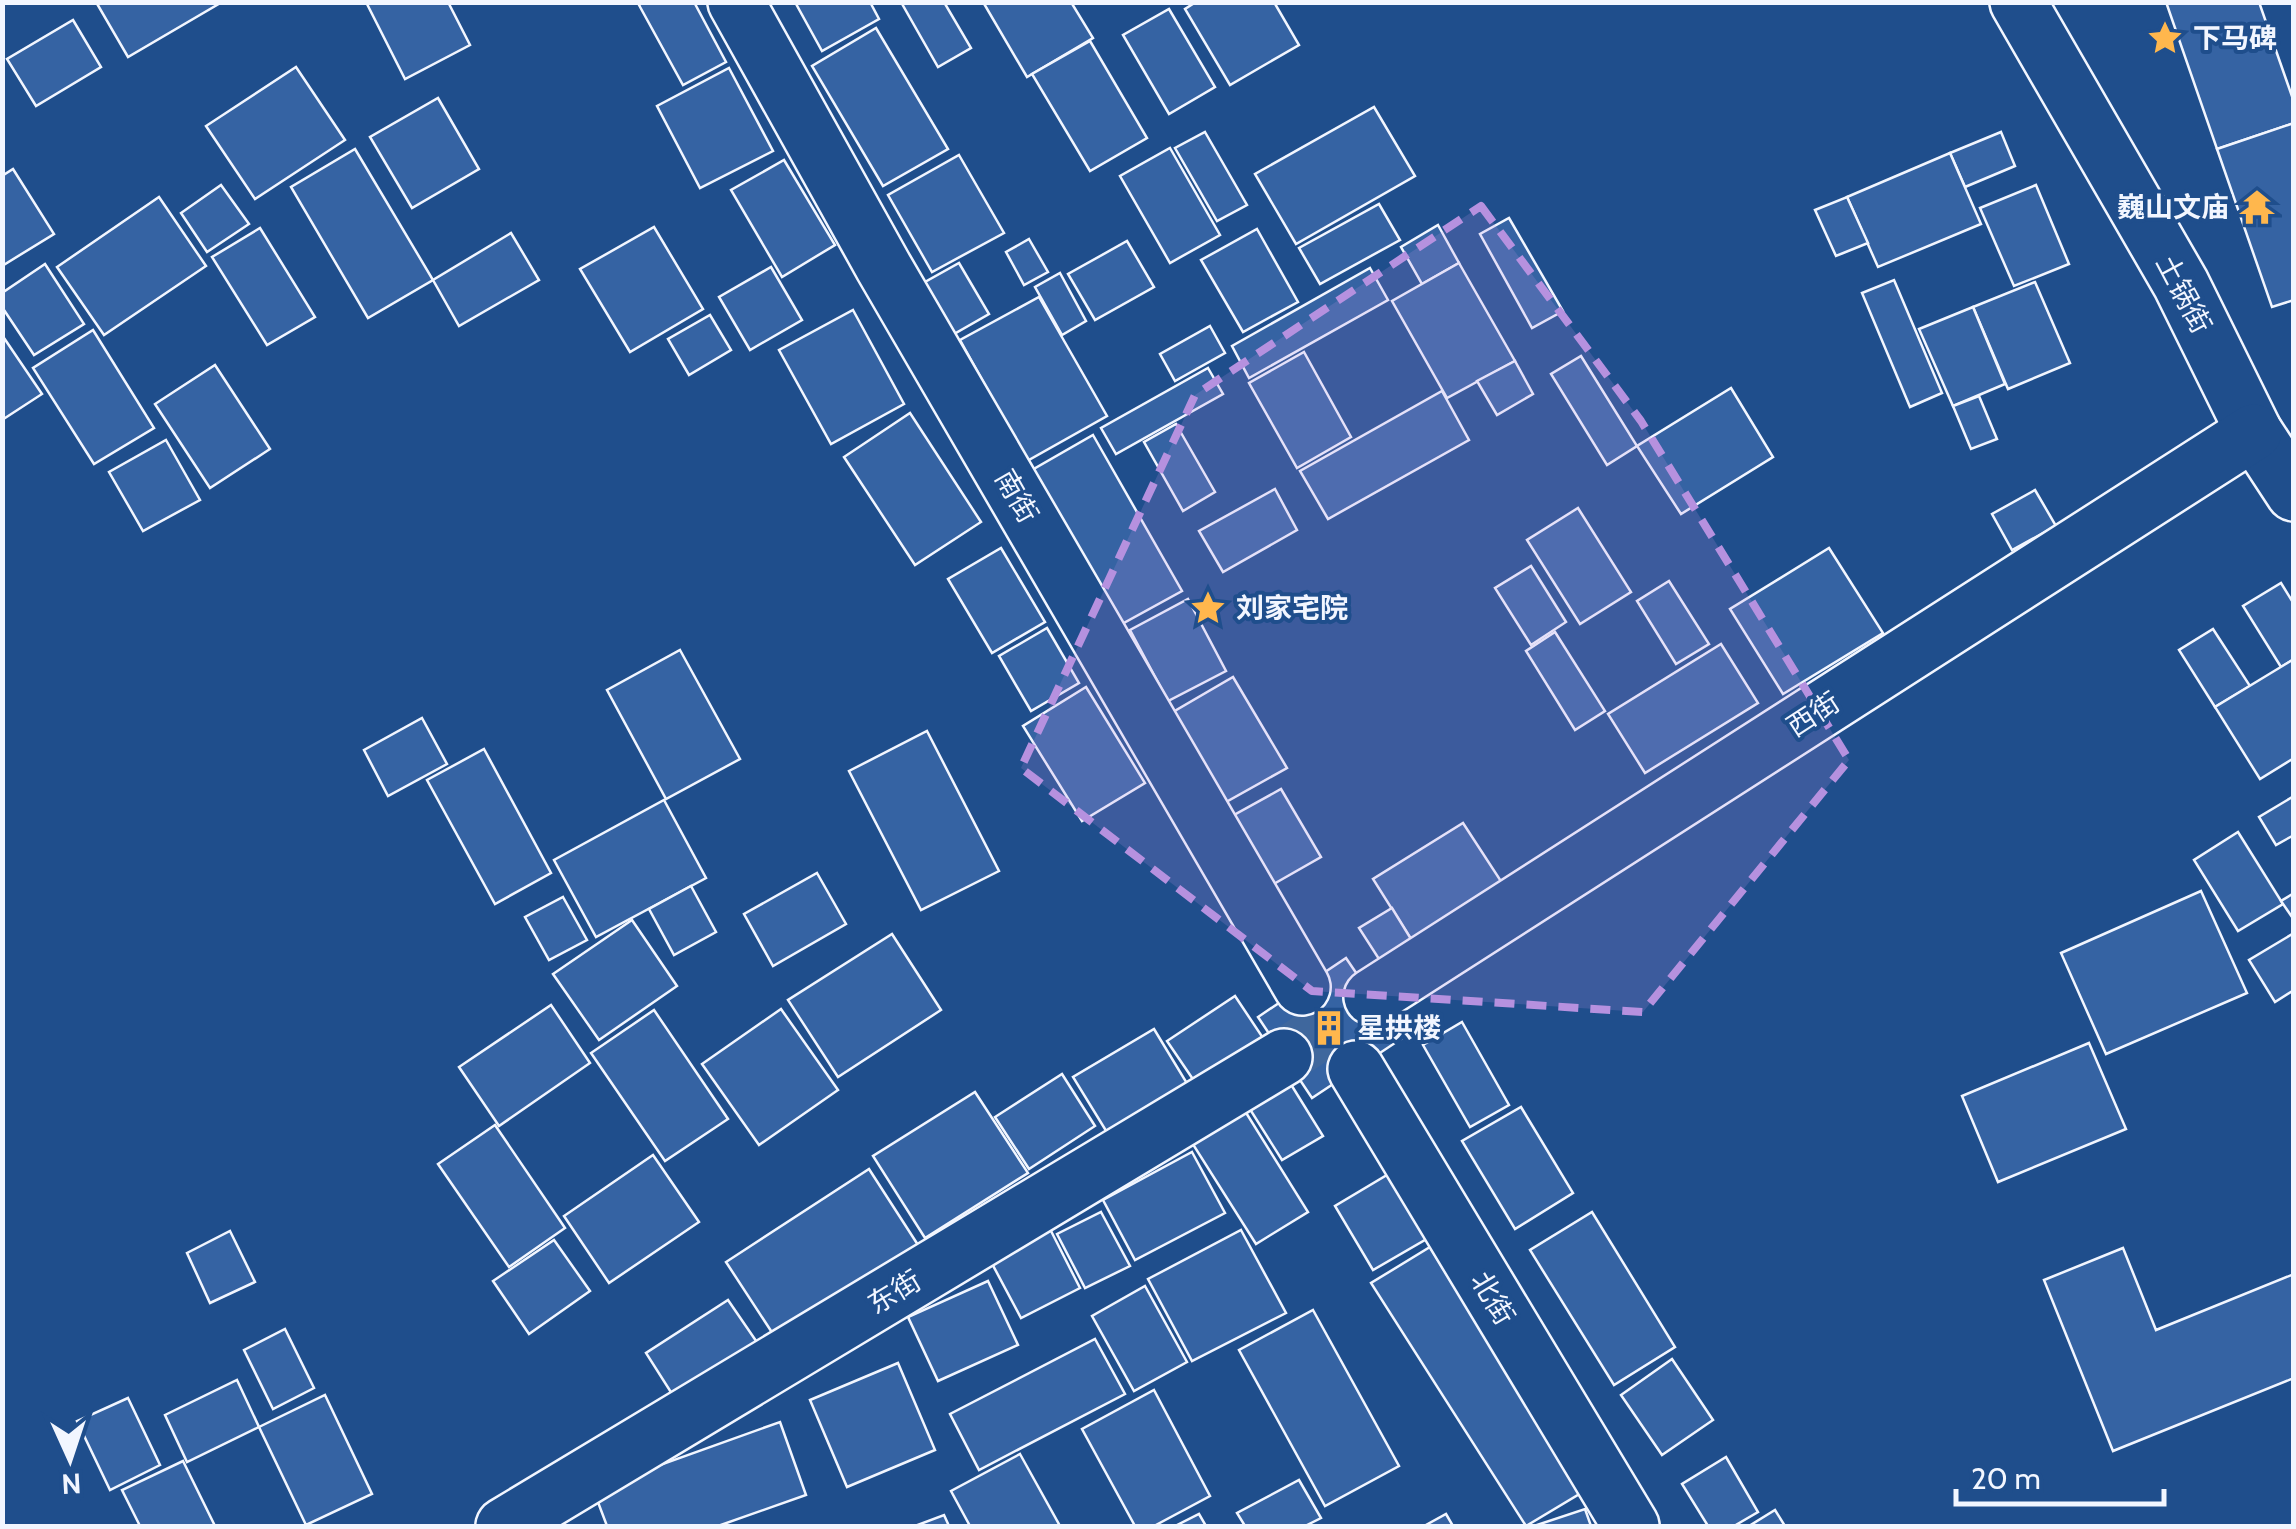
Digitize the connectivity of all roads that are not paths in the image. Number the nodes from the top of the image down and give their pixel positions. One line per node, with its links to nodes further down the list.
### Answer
1 (736, 2): 5 (street, 南街)
2 (2018, 2): 3 (street, 土锅街)
3 (2254, 432): 4 (street, 土锅街); 6 (street, 西街)
4 (2294, 493)
5 (1302, 986)
6 (1372, 997)
7 (1284, 1057): 9 (street, 东街)
8 (1356, 1070): 10 (street, 北街)
9 (531, 1519)
10 (1631, 1526)

